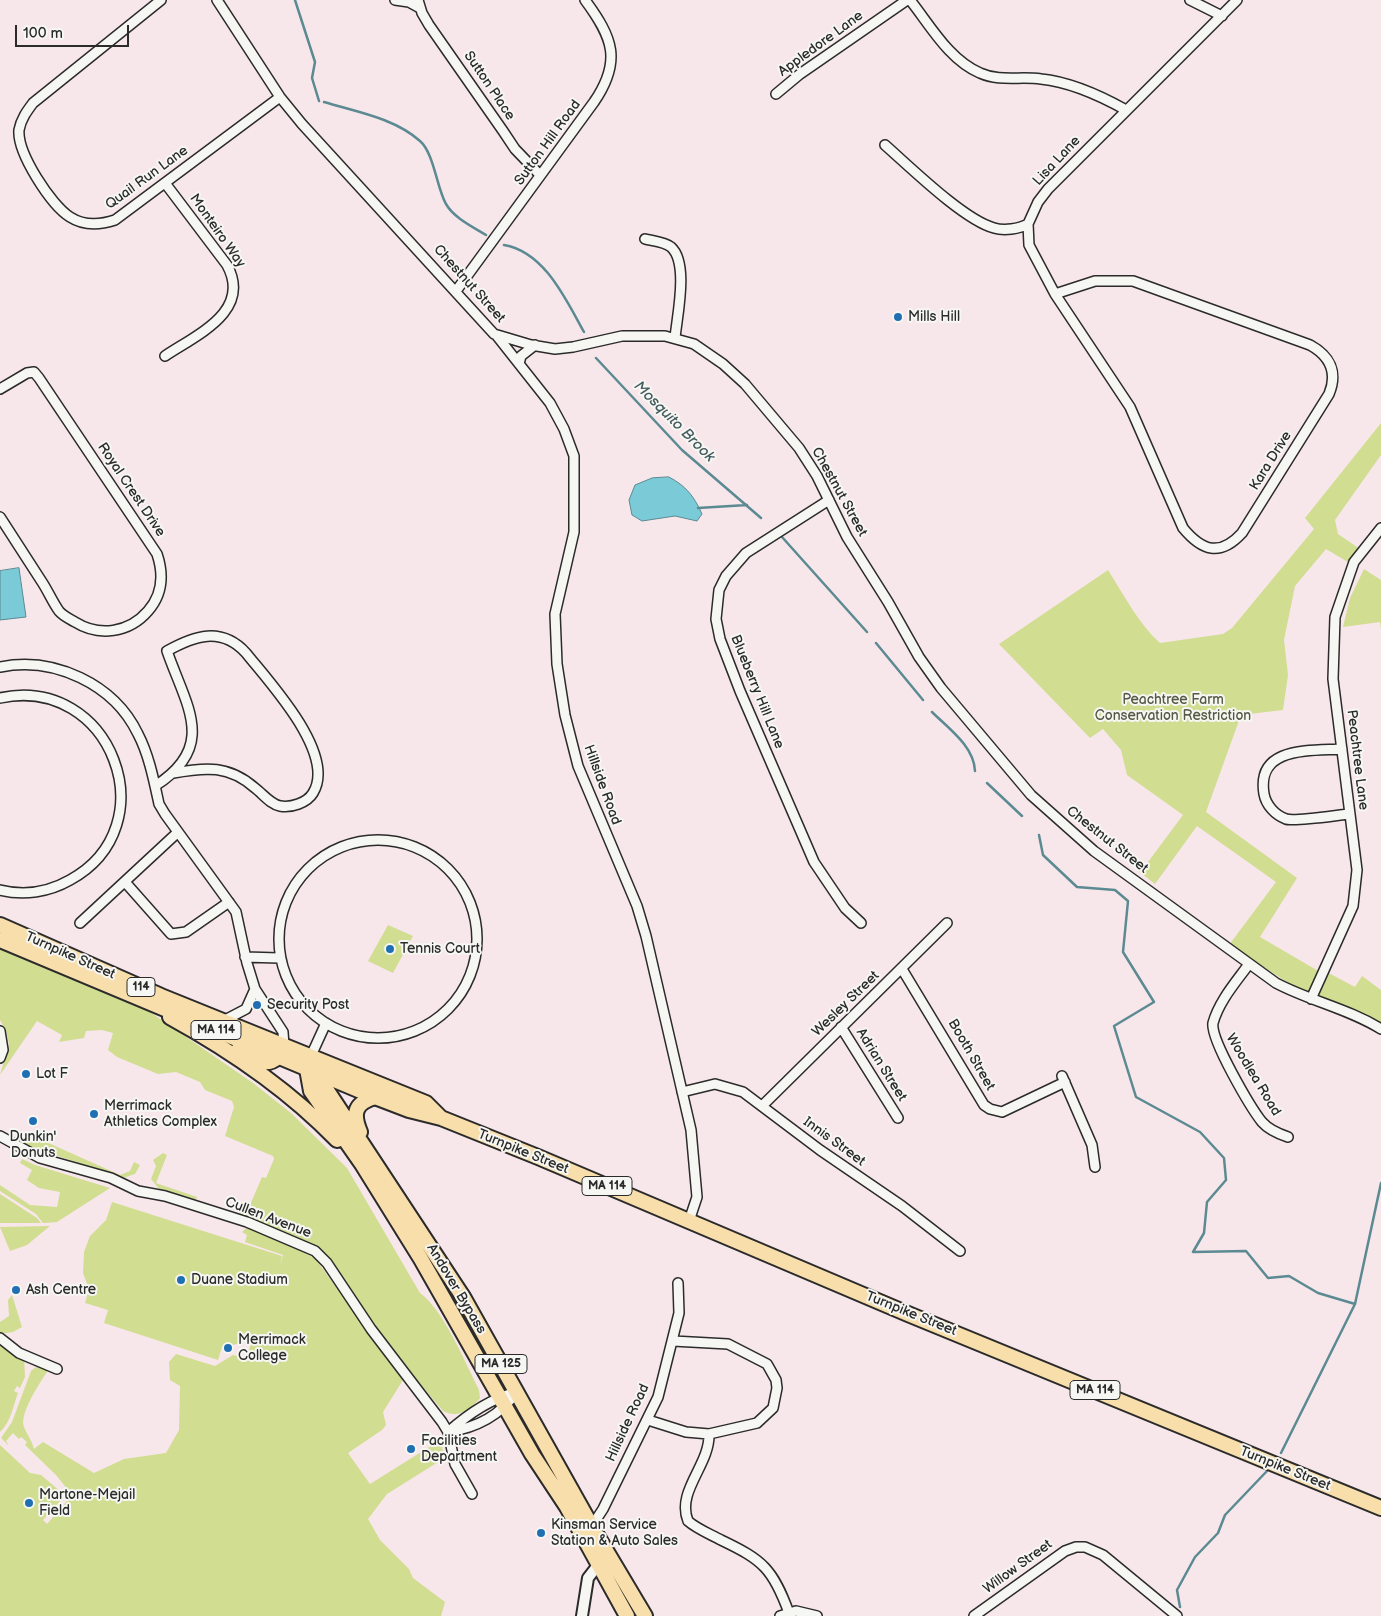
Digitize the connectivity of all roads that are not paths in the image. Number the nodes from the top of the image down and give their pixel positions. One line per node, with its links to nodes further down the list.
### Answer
1 (161, 0): 15 (street, Quail Run Lane)
2 (217, 0): 11 (street, Chestnut Street)
3 (396, 0): 8 (street, Sutton Place)
4 (585, 0): 14 (street, Sutton Hill Road)
5 (908, 0): 10 (street, Appledore Lane); 12 (street)
6 (1190, 0): 9 (street)
7 (1238, 0): 9 (street, Lisa Lane)
8 (419, 4): 14 (street, Sutton Place)
9 (1222, 16): 12 (street, Lisa Lane)
10 (776, 94)
11 (280, 97): 15 (street, Quail Run Lane); 18 (street, Chestnut Street)
12 (1126, 110): 16 (street, Lisa Lane)
13 (885, 145): 16 (street)
14 (540, 175): 18 (street, Sutton Hill Road)
15 (165, 183): 23 (street, Monteiro Way)
16 (1028, 224): 19 (street, Kara Drive)
17 (645, 239): 21 (street)
18 (456, 291): 20 (street, Chestnut Street)
19 (1055, 294): 19 (street, Kara Drive)
20 (497, 336): 22 (street, Chestnut Street); 24 (street, Hillside Road)
21 (675, 338): 22 (street, Chestnut Street); 26 (street, Chestnut Street)
22 (535, 345): 24 (street)
23 (165, 356)
24 (519, 364): 60 (street, Hillside Road)
25 (0, 389): 27 (street, Royal Crest Drive)
26 (829, 500): 40 (street, Blueberry Hill Lane); 46 (street, Chestnut Street)
27 (0, 517)
28 (1381, 528): 31 (street, Peachtree Lane)
29 (0, 667): 33 (street)
30 (0, 698): 37 (street)
31 (1342, 749): 34 (street, Peachtree Lane); 34 (street)
32 (173, 773): 32 (street); 33 (street)
33 (155, 786): 35 (street)
34 (1350, 814): 49 (street, Peachtree Lane)
35 (177, 833): 36 (street); 38 (street)
36 (125, 882): 38 (street); 39 (street)
37 (0, 890)
38 (229, 902): 44 (street)
39 (80, 923)
40 (861, 923)
41 (947, 923): 47 (street, Wesley Street)
42 (0, 926): 51 (main road, Turnpike Street / 114)
43 (3, 943): 50 (main road, Turnpike Street / MA 114)
44 (245, 957): 45 (street); 48 (street)
45 (279, 958): 52 (street); 52 (street)
46 (1249, 964): 49 (street, Chestnut Street); 66 (street, Woodlea Road)
47 (902, 968): 53 (street, Wesley Street); 68 (street, Booth Street)
48 (255, 989): 51 (street); 57 (street)
49 (1311, 999): 55 (street, Chestnut Street)
50 (154, 1004): 54 (main road, MA 125); 57 (main road, Turnpike Street / MA 114)
51 (223, 1021): 57 (main road, Turnpike Street / 114)
52 (326, 1023): 59 (street)
53 (840, 1027): 62 (street, Wesley Street); 64 (street, Adrian Street)
54 (192, 1029): 57 (main road); 69 (main road, MA 125)
55 (1381, 1029)
56 (0, 1031): 58 (street)
57 (281, 1051): 59 (main road, Turnpike Street / 114)
58 (0, 1058)
59 (311, 1066): 61 (main road, Turnpike Street / MA 114); 63 (main road, Turnpike Street / MA 114); 67 (main road, Andover Bypass / MA 125); 69 (main road, Andover Bypass / MA 125)
60 (682, 1092): 62 (street, Innis Street); 70 (street, Hillside Road)
61 (375, 1097): 63 (main road, Turnpike Street / MA 114); 67 (main road)
62 (763, 1105): 71 (street, Innis Street)
63 (441, 1118): 70 (main road, Turnpike Street / MA 114)
64 (898, 1118)
65 (0, 1136): 79 (street, Cullen Avenue)
66 (1288, 1137)
67 (368, 1151): 76 (main road, Andover Bypass / MA 125)
68 (1095, 1167)
69 (367, 1176): 77 (main road, Andover Bypass / MA 125)
70 (689, 1221): 82 (main road, Turnpike Street / MA 114)
71 (960, 1251)
72 (678, 1283): 74 (street, Hillside Road)
73 (0, 1338): 75 (street)
74 (673, 1341): 78 (street, Hillside Road); 80 (street)
75 (57, 1369)
76 (516, 1392): 77 (street); 83 (main road, Andover Bypass / MA 125)
77 (503, 1402): 79 (street); 83 (main road, Andover Bypass / MA 125)
78 (648, 1420): 80 (street); 83 (street, Hillside Road)
79 (448, 1432): 81 (street)
80 (709, 1434): 86 (street)
81 (472, 1494)
82 (1381, 1508)
83 (587, 1532): 84 (main road, Andover Bypass / MA 125); 85 (main road, Andover Bypass / MA 125)
84 (609, 1555): 85 (street); 89 (main road, Andover Bypass / MA 125)
85 (597, 1564): 87 (street); 88 (main road, Andover Bypass / MA 125)
86 (784, 1614): 90 (street)
87 (582, 1616)
88 (627, 1616)
89 (645, 1616)
90 (817, 1616)
91 (974, 1616): 92 (street, Willow Street)
92 (1177, 1616)

